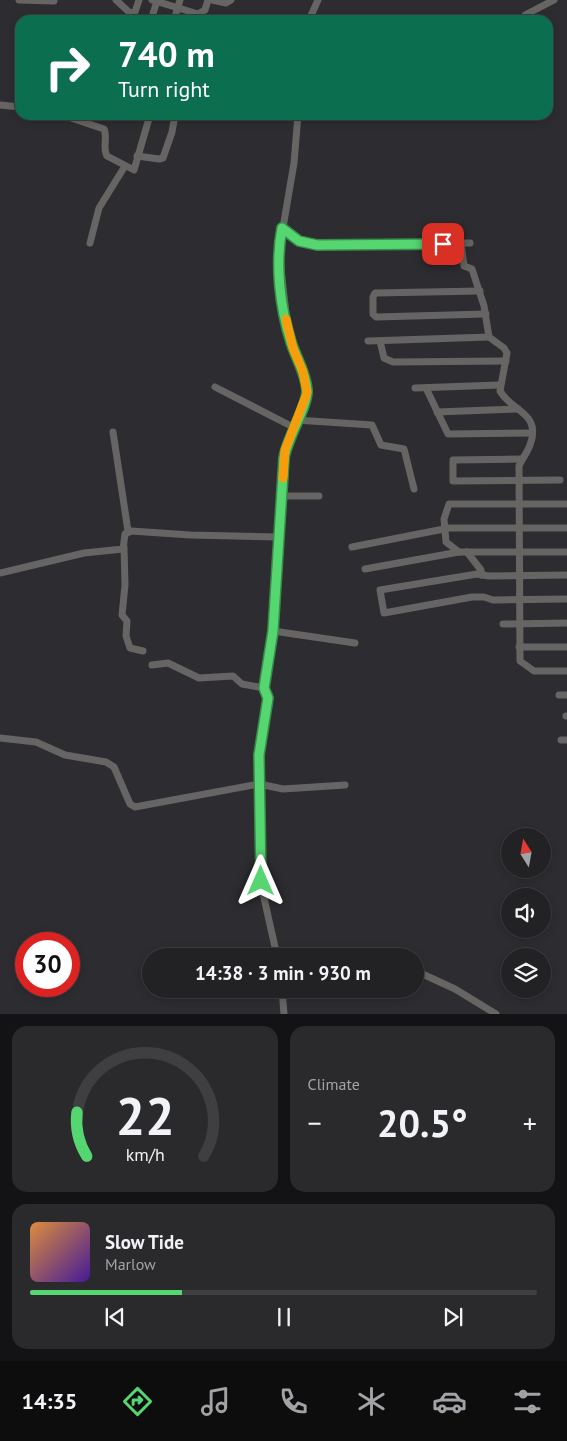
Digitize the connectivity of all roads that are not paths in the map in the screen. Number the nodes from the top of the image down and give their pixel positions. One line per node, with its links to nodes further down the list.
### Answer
1 (20, 0): 9 (street)
2 (116, 0): 3 (street)
3 (139, 0)
4 (208, 0): 11 (street)
5 (212, 0): 6 (street)
6 (230, 0)
7 (318, 0): 13 (street)
8 (554, 0): 14 (street)
9 (54, 1)
10 (154, 1): 11 (street); 12 (street)
11 (179, 4)
12 (152, 15)
13 (312, 15)
14 (525, 15)
15 (0, 105): 16 (street)
16 (15, 106)
17 (77, 120): 22 (street)
18 (148, 120): 21 (street)
19 (175, 120): 21 (street)
20 (298, 120): 23 (street)
21 (137, 156): 22 (street)
22 (124, 166): 24 (street)
23 (282, 228): 25 (street); 39 (street)
24 (90, 243)
25 (461, 243): 26 (street); 27 (street)
26 (470, 243)
27 (480, 290): 28 (street); 28 (street)
28 (486, 314): 29 (street)
29 (489, 338): 30 (street); 32 (street)
30 (380, 341): 31 (street); 32 (street)
31 (368, 342)
32 (506, 361): 33 (street)
33 (499, 385): 36 (street); 37 (street)
34 (215, 387): 39 (street)
35 (415, 388): 36 (street)
36 (426, 388): 38 (street)
37 (518, 409): 38 (street); 41 (street)
38 (437, 412): 41 (street)
39 (295, 424): 45 (street); 46 (street)
40 (113, 432): 53 (street)
41 (532, 433): 42 (street)
42 (522, 458): 44 (street); 44 (street)
43 (560, 480): 44 (street)
44 (518, 481): 48 (street)
45 (414, 489)
46 (282, 496): 47 (street); 54 (street)
47 (319, 496)
48 (518, 504): 49 (street); 50 (street); 52 (street)
49 (567, 504)
50 (518, 528): 51 (street); 52 (street); 57 (street)
51 (567, 528)
52 (445, 530): 56 (street); 58 (street)
53 (128, 531): 54 (street); 55 (street)
54 (279, 537): 71 (street)
55 (124, 547): 62 (street); 75 (street)
56 (352, 547)
57 (519, 551): 59 (street); 60 (street); 63 (street)
58 (458, 552): 59 (street); 61 (street)
59 (467, 552): 64 (street)
60 (567, 552)
61 (365, 569)
62 (0, 573)
63 (519, 574): 64 (street); 65 (street); 67 (street)
64 (482, 575): 67 (street)
65 (567, 575)
66 (567, 599): 67 (street)
67 (519, 600): 70 (street)
68 (567, 623): 70 (street)
69 (503, 624): 70 (street)
70 (519, 624): 73 (street)
71 (273, 631): 72 (street); 78 (street)
72 (355, 643)
73 (519, 647): 74 (street); 77 (street)
74 (567, 647)
75 (143, 651)
76 (152, 665): 78 (street)
77 (567, 671)
78 (264, 688): 80 (street)
79 (0, 738): 80 (street)
80 (259, 784): 81 (street); 82 (street)
81 (345, 785)
82 (275, 948)
83 (424, 974): 86 (street)
84 (283, 998): 85 (street)
85 (284, 1014)
86 (496, 1014)

